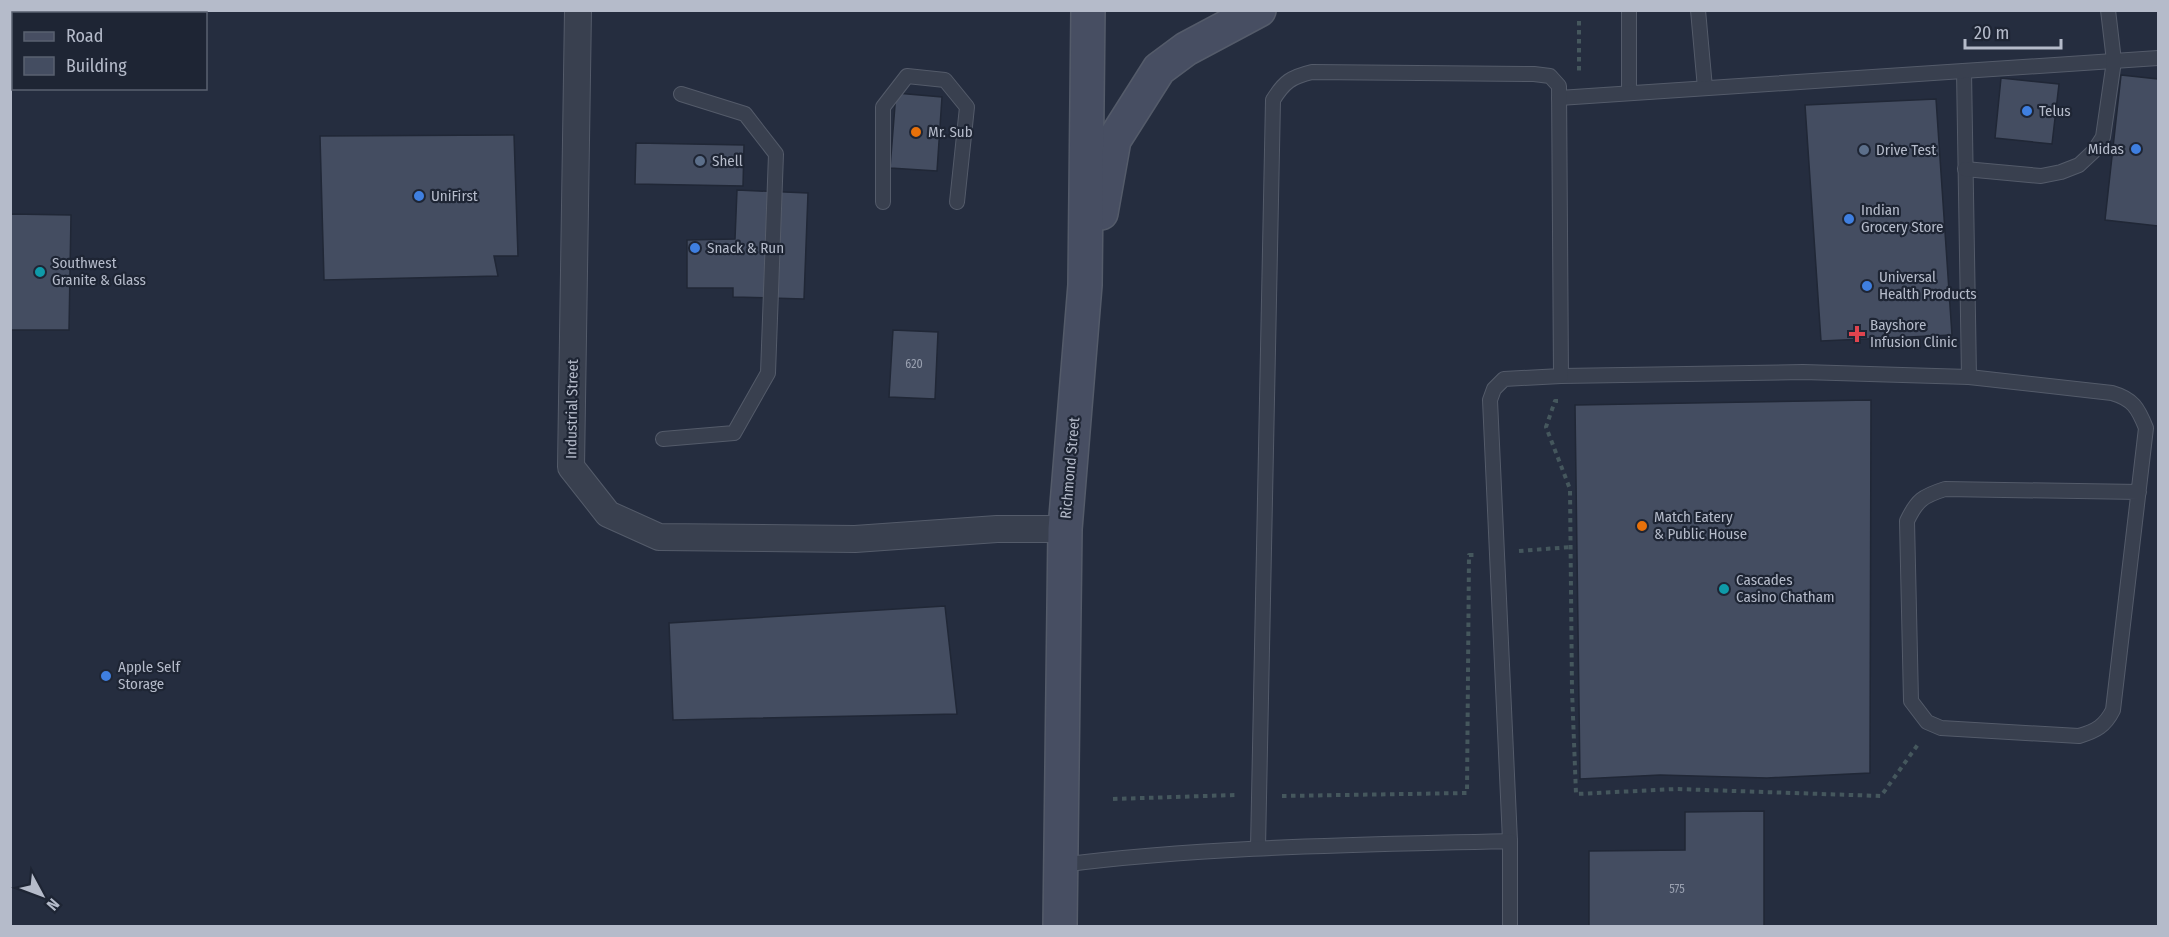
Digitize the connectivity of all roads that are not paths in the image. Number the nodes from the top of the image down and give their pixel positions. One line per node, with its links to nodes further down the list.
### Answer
1 (578, 10): 22 (street, Industrial Street)
2 (1088, 10): 17 (main road, Richmond Street)
3 (1259, 10): 17 (main road)
4 (1629, 10): 11 (lane)
5 (1698, 10): 10 (lane)
6 (2108, 10): 8 (lane)
7 (2158, 58): 8 (lane)
8 (2114, 61): 9 (lane); 14 (lane)
9 (1964, 71): 10 (lane); 14 (lane)
10 (1705, 88): 11 (lane)
11 (1629, 93): 13 (lane)
12 (681, 94): 20 (lane)
13 (1559, 98): 18 (lane); 24 (lane)
14 (1965, 169): 19 (lane)
15 (883, 202): 16 (lane)
16 (957, 202)
17 (1085, 285): 22 (main road, Richmond Street)
18 (1561, 376): 19 (lane); 23 (lane)
19 (1969, 377): 21 (lane)
20 (663, 439)
21 (2139, 492): 21 (lane)
22 (1065, 529): 25 (main road, Richmond Street)
23 (1510, 841): 24 (lane); 27 (lane)
24 (1258, 848): 25 (lane)
25 (1060, 865): 26 (main road, Richmond Street)
26 (1060, 927)
27 (1510, 927)

